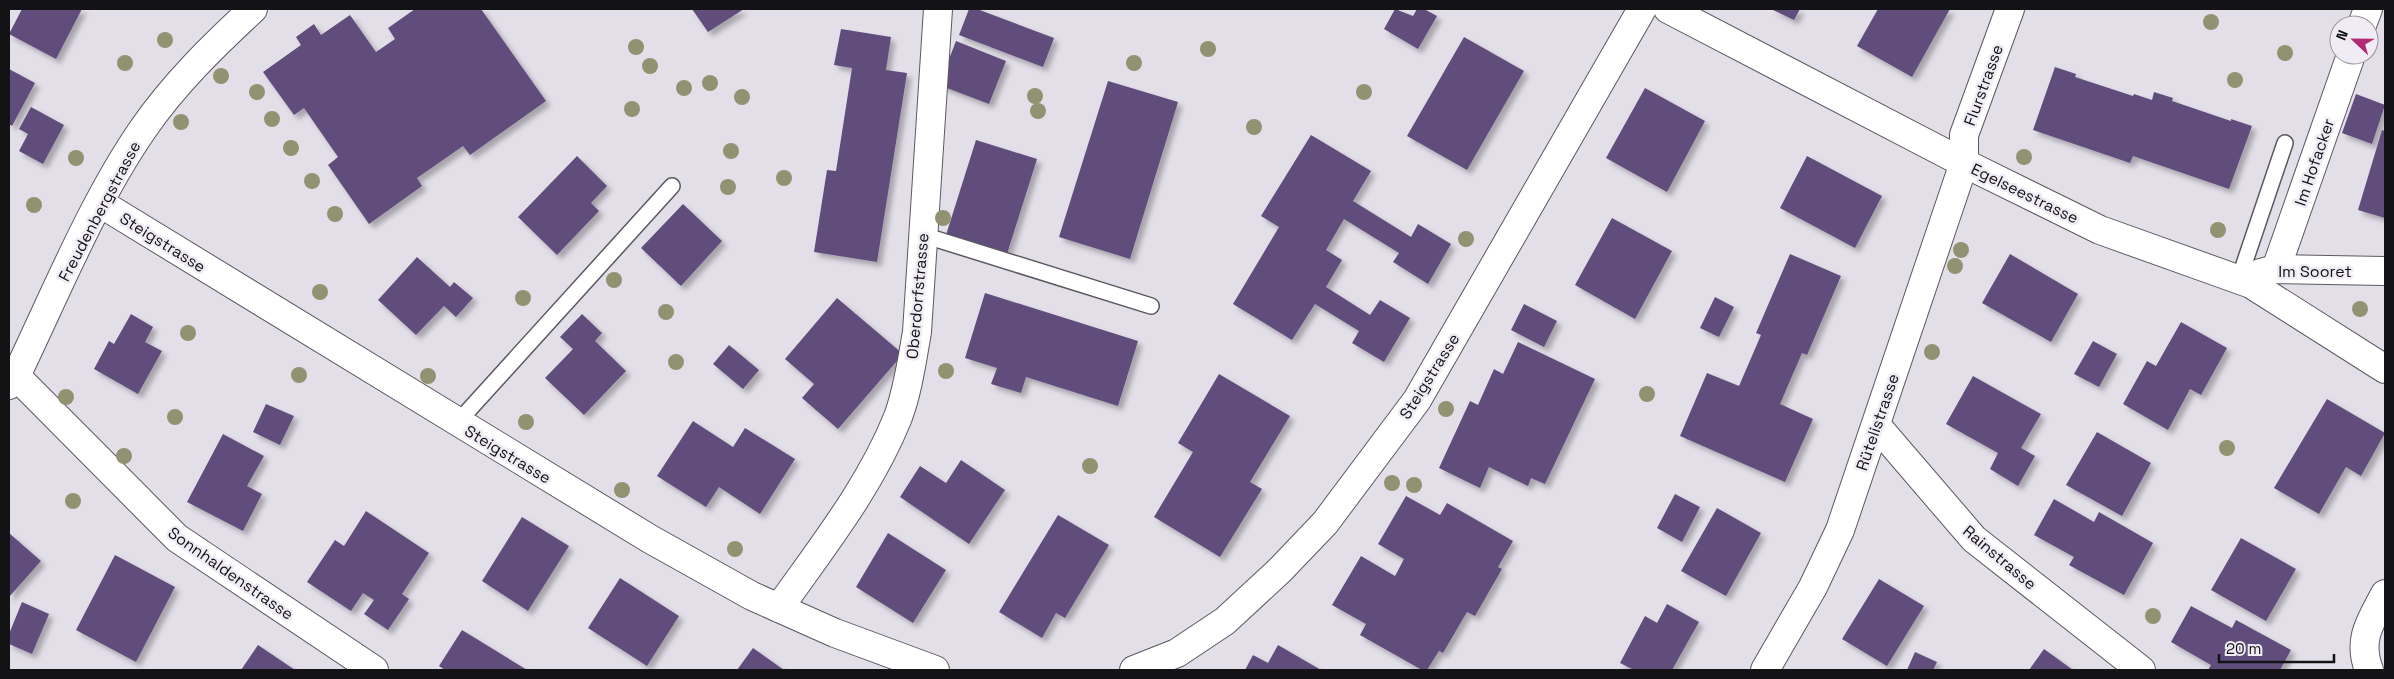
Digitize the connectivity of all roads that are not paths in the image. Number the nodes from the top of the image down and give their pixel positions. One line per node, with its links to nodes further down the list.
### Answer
1 (253, 9): 10 (street, Freudenbergstrasse)
2 (938, 9): 11 (street, Oberdorfstrasse)
3 (1642, 9): 24 (street, Steigstrasse)
4 (1668, 9): 8 (street, Egelseestrasse)
5 (2010, 9): 8 (street, Flurstrasse)
6 (2347, 65): 12 (street, Im Hofacker)
7 (2285, 143): 14 (lane)
8 (1964, 163): 14 (street, Egelseestrasse); 19 (street, Rütelistrasse)
9 (672, 186): 18 (lane)
10 (100, 203): 17 (street, Freudenbergstrasse); 18 (street, Steigstrasse)
11 (923, 235): 15 (lane); 21 (street, Oberdorfstrasse)
12 (2276, 269): 13 (street, Im Sooret); 14 (street, Im Sooret)
13 (2385, 271)
14 (2245, 281): 16 (street, Egelseestrasse)
15 (1150, 306)
16 (2385, 369)
17 (12, 380): 22 (street, Sonnhaldenstrasse)
18 (458, 423): 21 (street, Steigstrasse)
19 (1877, 426): 25 (street, Rütelistrasse); 26 (street, Rainstrasse)
20 (2385, 594): 27 (street)
21 (779, 608): 23 (street, Steigstrasse)
22 (374, 670)
23 (935, 670)
24 (1136, 670)
25 (1765, 670)
26 (2141, 670)
27 (2369, 670)

